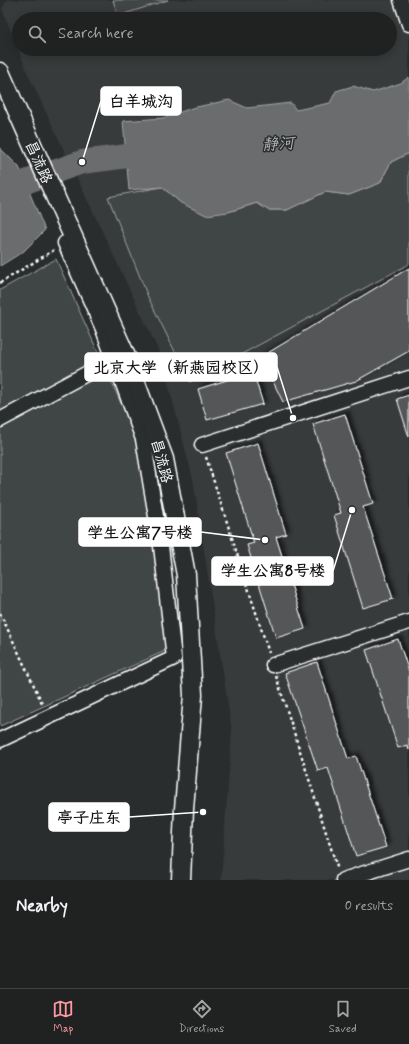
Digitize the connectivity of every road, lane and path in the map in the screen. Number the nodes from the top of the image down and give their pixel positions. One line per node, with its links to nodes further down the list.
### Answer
1 (401, 0): 2 (street)
2 (409, 24)
3 (0, 72): 4 (main road, 昌流路)
4 (67, 236): 5 (path); 6 (street); 16 (main road, 昌流路)
5 (0, 283)
6 (114, 359): 8 (street); 13 (street)
7 (409, 378): 9 (street)
8 (0, 420)
9 (202, 445)
10 (0, 614): 13 (path)
11 (409, 622): 12 (street)
12 (273, 665)
13 (49, 717): 14 (street)
14 (0, 740)
15 (409, 859): 17 (street)
16 (181, 880)
17 (344, 880)

